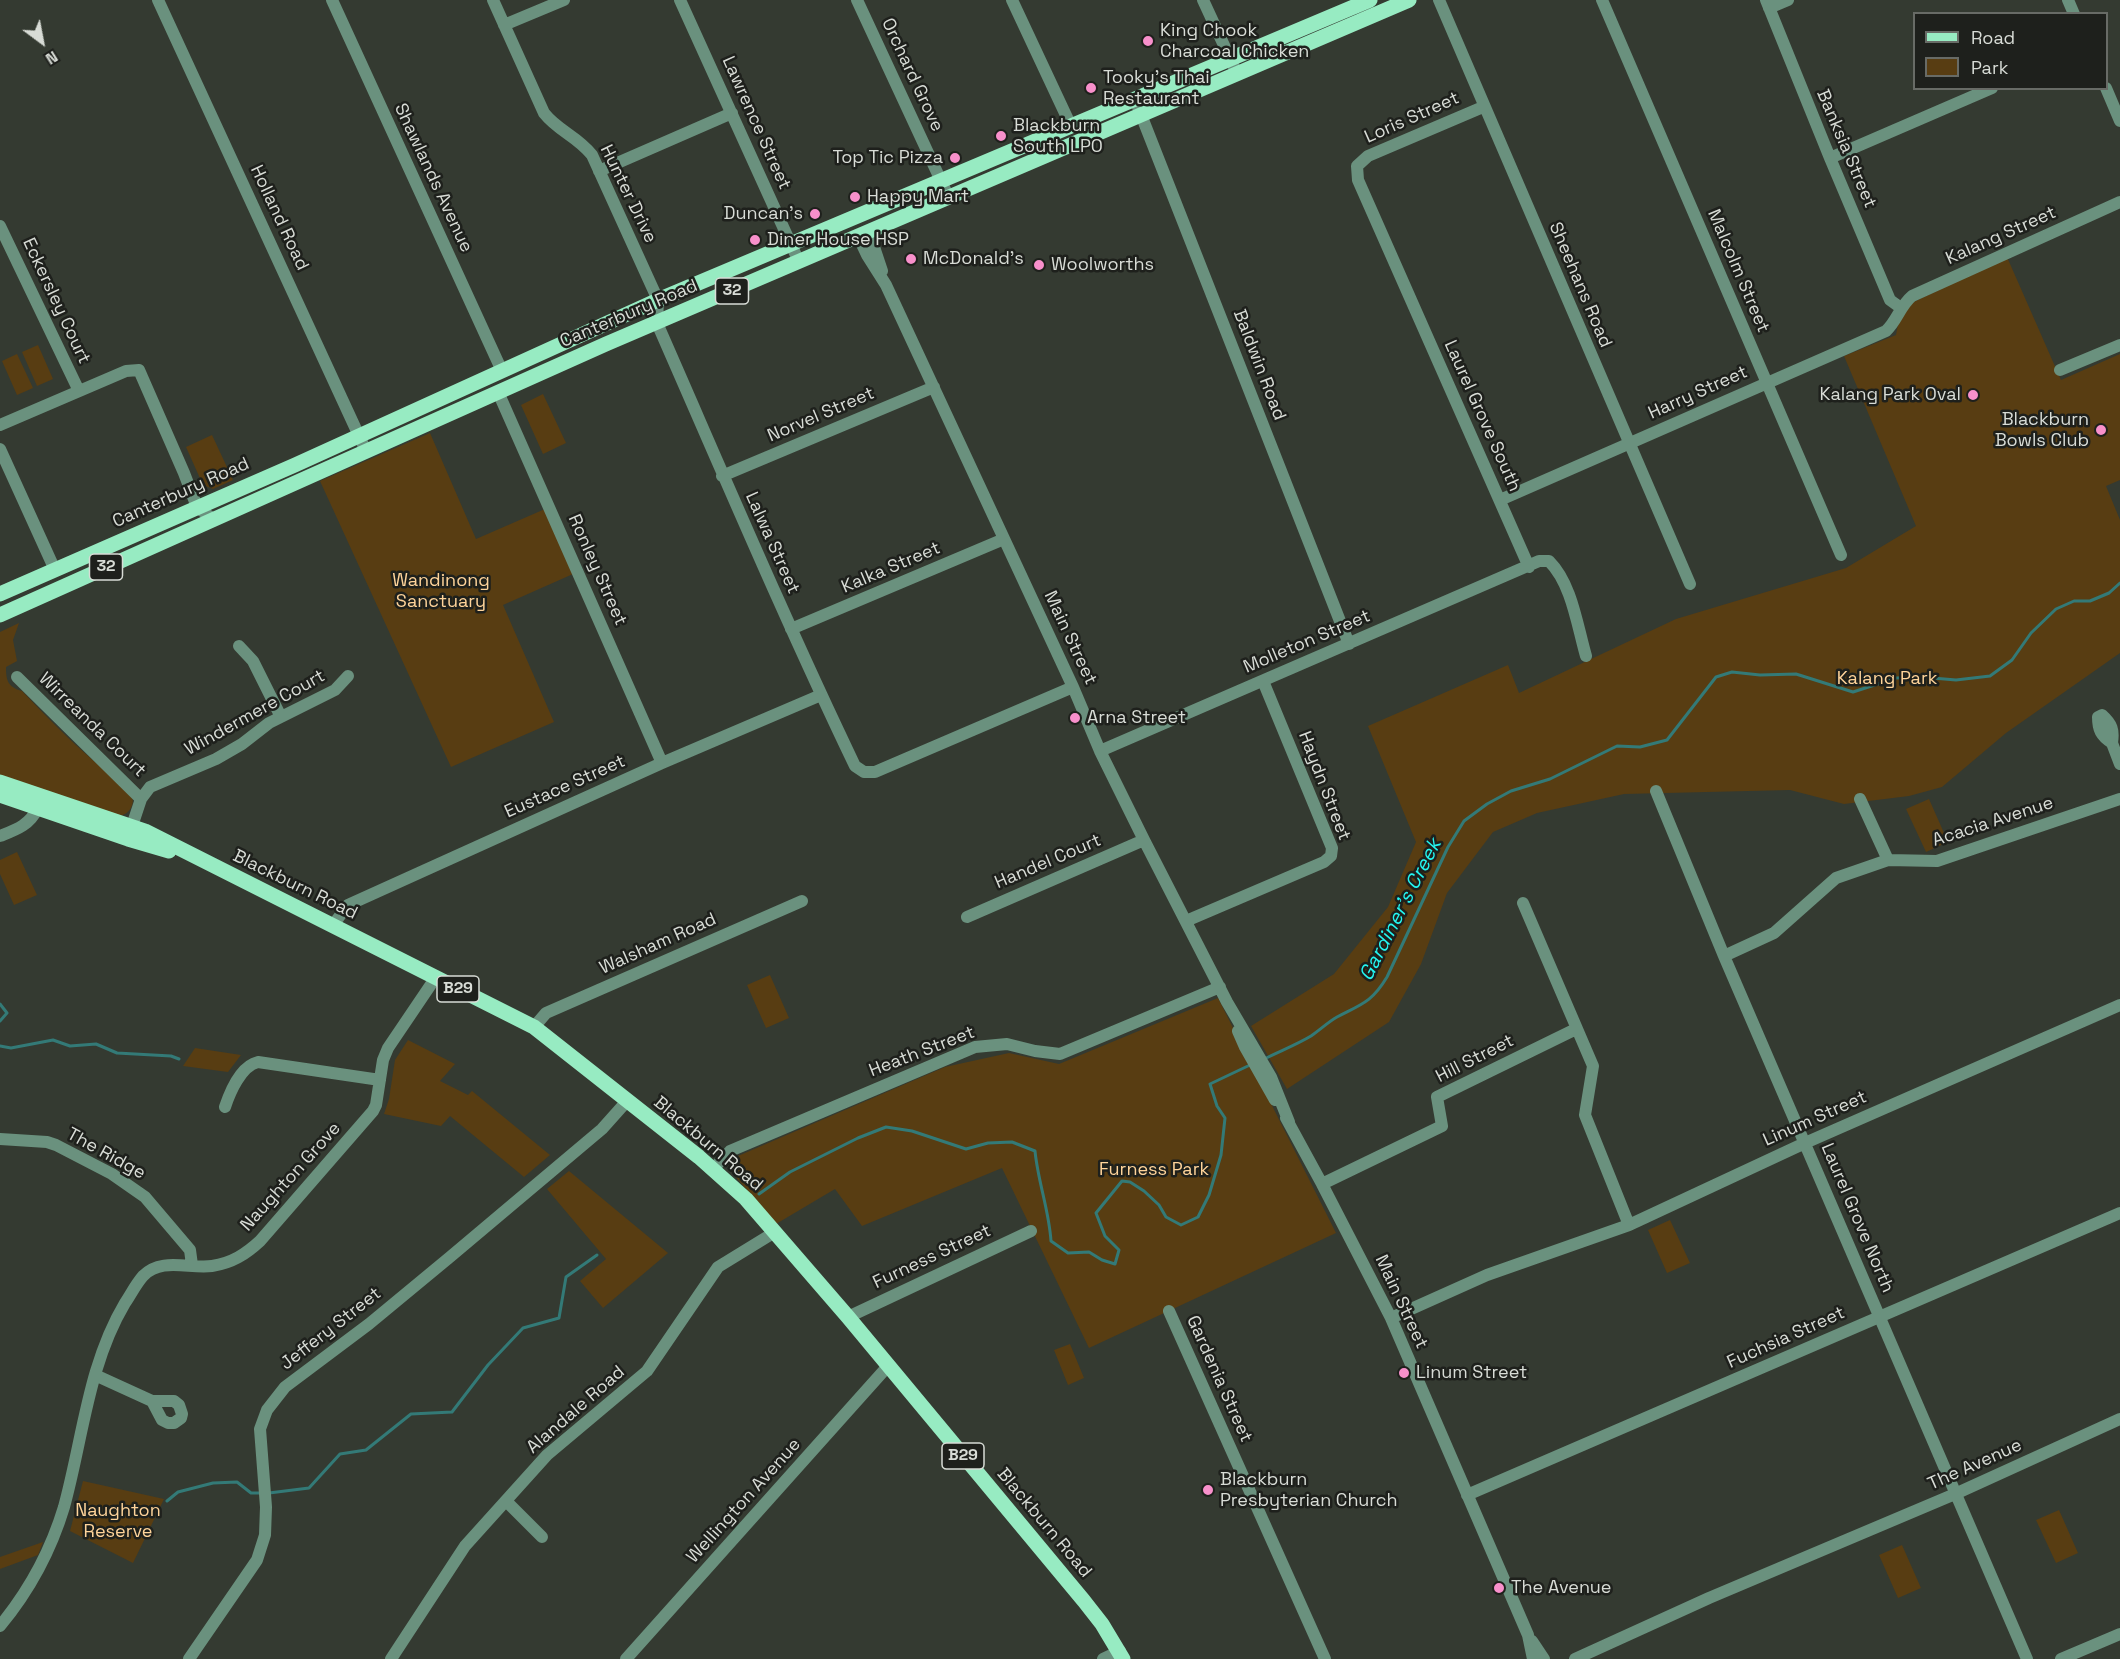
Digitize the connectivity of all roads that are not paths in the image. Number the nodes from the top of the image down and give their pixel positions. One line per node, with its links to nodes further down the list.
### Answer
1 (158, 0): 48 (street, Holland Road)
2 (332, 0): 42 (street, Shawlands Avenue)
3 (493, 0): 15 (street, Hunter Drive)
4 (564, 0): 15 (street)
5 (680, 0): 22 (street, Lawrence Street)
6 (857, 0): 29 (street, Orchard Grove)
7 (1012, 0): 25 (street)
8 (1203, 0): 16 (street)
9 (1370, 0): 16 (main road, Canterbury Road / 32)
10 (1409, 0): 17 (main road, Canterbury Road / 32)
11 (1439, 0): 21 (street, Sheehans Road)
12 (1602, 0): 43 (street, Malcolm Street)
13 (1788, 0): 14 (street)
14 (1767, 4): 26 (street, Banksia Street)
15 (504, 25): 28 (street, Hunter Drive)
16 (1230, 59): 17 (street); 20 (main road, Canterbury Road / 32)
17 (1237, 75): 23 (main road, Canterbury Road / 32)
18 (1987, 90): 26 (street)
19 (2107, 90): 24 (street)
20 (1134, 99): 23 (street, Baldwin Road); 25 (main road, Canterbury Road / 32)
21 (1483, 107): 27 (street, Loris Street); 49 (street, Sheehans Road)
22 (732, 113): 28 (street); 35 (street, Lawrence Street)
23 (1142, 116): 30 (main road, Canterbury Road / 32); 64 (street, Baldwin Road)
24 (2120, 121)
25 (1071, 126): 29 (main road, Canterbury Road / 32)
26 (1830, 158): 38 (street, Banksia Street)
27 (1358, 166): 53 (street, Laurel Grove South)
28 (599, 171): 37 (street, Hunter Drive)
29 (942, 181): 30 (street, Orchard Grove); 32 (main road, Canterbury Road / 32)
30 (949, 198): 34 (main road, Canterbury Road / 32)
31 (2120, 202): 38 (street, Kalang Street)
32 (855, 218): 34 (main road); 35 (main road, Canterbury Road / 32)
33 (0, 226): 45 (street, Eckersley Court)
34 (863, 234): 36 (main road, Canterbury Road / 32); 44 (street, Main Street)
35 (792, 244): 36 (street, Lawrence Street); 37 (main road, Canterbury Road / 32)
36 (800, 262): 39 (main road, Canterbury Road / 32)
37 (658, 300): 39 (street, Hunter Drive); 42 (main road, Canterbury Road / 32)
38 (1901, 308): 43 (street, Harry Street)
39 (657, 323): 46 (main road, Canterbury Road / 32); 52 (street, Lalwa Street)
40 (2120, 345): 41 (street)
41 (2061, 370)
42 (496, 373): 46 (main road); 48 (main road, Canterbury Road / 32)
43 (1766, 383): 49 (street, Harry Street); 57 (street, Malcolm Street)
44 (934, 387): 52 (street, Norvel Street); 56 (street, Main Street)
45 (79, 391): 47 (street); 54 (street)
46 (498, 392): 51 (main road, Canterbury Road / 32); 75 (street, Ronley Street)
47 (0, 425)
48 (359, 435): 51 (street, Holland Road); 54 (main road, Canterbury Road / 32)
49 (1629, 443): 53 (street, Harry Street); 60 (street, Sheehans Road)
50 (0, 449): 59 (street)
51 (366, 451): 55 (main road, Canterbury Road / 32)
52 (722, 476): 63 (street, Lalwa Street)
53 (1500, 500): 58 (street, Laurel Grove South)
54 (203, 505): 55 (street); 59 (main road, Canterbury Road / 32)
55 (213, 519): 62 (main road, Canterbury Road / 32)
56 (1004, 539): 63 (street, Kalka Street); 70 (street, Main Street)
57 (1841, 555)
58 (1529, 567): 64 (street, Molleton Street); 66 (street)
59 (55, 570): 61 (main road, Canterbury Road / 32)
60 (1689, 584)
61 (0, 594)
62 (0, 615)
63 (791, 630): 71 (street, Lalwa Street)
64 (1349, 644): 69 (street, Molleton Street)
65 (239, 646): 72 (street)
66 (1586, 656)
67 (348, 676): 72 (street, Windermere Court)
68 (17, 677): 80 (street, Wirreanda Court)
69 (1263, 681): 74 (street, Molleton Street); 93 (street, Haydn Street)
70 (1073, 687): 71 (street, Lalwa Street); 74 (street, Main Street)
71 (821, 694): 75 (street, Eustace Street)
72 (281, 717): 80 (street, Windermere Court)
73 (2112, 743): 76 (street)
74 (1100, 751): 88 (street, Main Street)
75 (662, 763): 94 (street, Eustace Street)
76 (2120, 764)
77 (0, 782): 83 (main road, Blackburn Road / B29)
78 (1656, 791): 95 (street, Laurel Grove North)
79 (0, 795): 83 (main road, Blackburn Road / B29)
80 (141, 799): 86 (street)
81 (1860, 799): 89 (street)
82 (2120, 799): 89 (street, Acacia Avenue)
83 (40, 802): 84 (main road, Blackburn Road / B29); 85 (main road, Blackburn Road / B29); 87 (street)
84 (79, 808): 85 (main road); 86 (main road, Blackburn Road / B29)
85 (101, 830): 86 (main road, Blackburn Road / B29)
86 (130, 832): 94 (main road, Blackburn Road / B29)
87 (0, 836)
88 (1144, 840): 92 (street, Handel Court); 93 (street, Main Street)
89 (1888, 860): 95 (street, Acacia Avenue)
90 (802, 901): 99 (street, Walsham Road)
91 (1522, 903): 100 (street)
92 (967, 917)
93 (1186, 921): 97 (street, Main Street)
94 (333, 925): 96 (main road, Blackburn Road / B29)
95 (1724, 956): 105 (street, Laurel Grove North)
96 (436, 977): 99 (main road, Blackburn Road / B29); 101 (street, Naughton Grove)
97 (1220, 987): 106 (street, Heath Street); 107 (street, Main Street)
98 (2120, 1005): 105 (street, Linum Street)
99 (534, 1027): 102 (main road, Blackburn Road / B29)
100 (1576, 1029): 107 (street, Hill Street); 109 (street)
101 (380, 1080): 103 (street); 112 (street, Naughton Grove)
102 (627, 1101): 106 (main road, Blackburn Road / B29); 130 (street, Jeffery Street)
103 (225, 1107)
104 (0, 1139): 112 (street, The Ridge)
105 (1805, 1143): 109 (street, Linum Street); 115 (street, Laurel Grove North)
106 (713, 1169): 111 (main road, Blackburn Road / B29)
107 (1322, 1184): 116 (street, Main Street)
108 (2120, 1213): 115 (street, Fuchsia Street)
109 (1629, 1226): 116 (street, Linum Street)
110 (1031, 1231): 114 (street, Furness Street)
111 (775, 1232): 114 (main road, Blackburn Road / B29); 123 (street, Alandale Road)
112 (192, 1265): 118 (street, Naughton Grove)
113 (1169, 1311): 134 (street, Gardenia Street)
114 (848, 1317): 117 (main road, Blackburn Road / B29)
115 (1880, 1317): 121 (street, Laurel Grove North); 122 (street, Fuchsia Street)
116 (1391, 1318): 122 (street, Main Street)
117 (888, 1366): 128 (main road, Blackburn Road / B29); 132 (street, Wellington Avenue)
118 (95, 1375): 119 (street); 125 (street, Naughton Grove)
119 (152, 1401)
120 (2120, 1419): 121 (street, The Avenue)
121 (1955, 1494): 129 (street, The Avenue); 137 (street, Laurel Grove North)
122 (1467, 1495): 127 (street, Main Street)
123 (507, 1502): 124 (street); 131 (street, Alandale Road)
124 (542, 1537)
125 (0, 1626)
126 (2120, 1634): 138 (street)
127 (1528, 1635): 135 (street, Main Street); 136 (street, Main Street)
128 (1121, 1655): 133 (street)
129 (1574, 1658)
130 (189, 1659)
131 (391, 1659)
132 (626, 1659)
133 (1103, 1659)
134 (1325, 1659)
135 (1533, 1659)
136 (1544, 1659)
137 (2027, 1659)
138 (2061, 1659)

